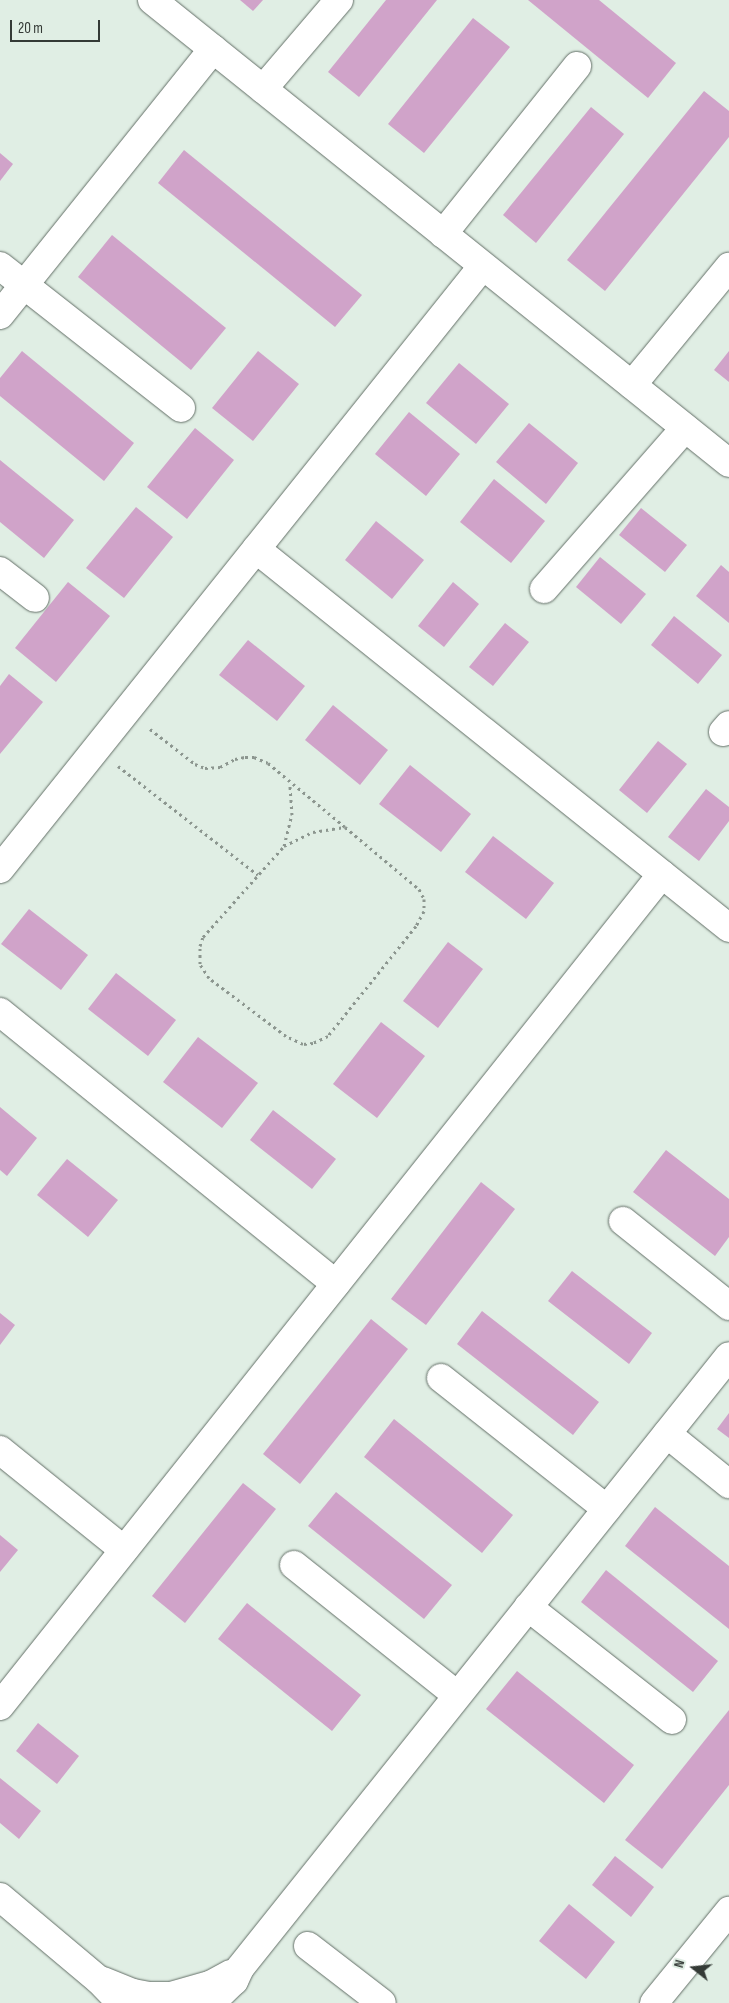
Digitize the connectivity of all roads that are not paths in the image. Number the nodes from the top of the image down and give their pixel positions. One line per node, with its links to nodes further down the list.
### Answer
1 (152, 0): 3 (street)
2 (339, 0): 5 (street)
3 (213, 49): 5 (street); 10 (street)
4 (577, 66): 6 (street)
5 (263, 89): 6 (street)
6 (443, 234): 8 (street)
7 (0, 266): 10 (street)
8 (482, 267): 12 (street); 16 (street)
9 (729, 267): 12 (street)
10 (24, 285): 11 (street); 13 (street)
11 (0, 315)
12 (632, 385): 14 (street)
13 (181, 408)
14 (685, 428): 15 (street); 18 (street)
15 (729, 463)
16 (256, 549): 20 (street); 21 (street)
17 (0, 571): 19 (street)
18 (544, 589)
19 (34, 598)
20 (0, 869)
21 (662, 874): 22 (street); 25 (street)
22 (729, 928)
23 (0, 1012): 25 (street)
24 (622, 1221): 26 (street)
25 (336, 1284): 33 (street)
26 (729, 1306)
27 (729, 1356): 29 (street)
28 (441, 1378): 32 (street)
29 (667, 1434): 31 (street); 32 (street)
30 (0, 1450): 33 (street)
31 (729, 1484)
32 (606, 1509): 35 (street)
33 (124, 1550): 37 (street)
34 (294, 1565): 36 (street)
35 (528, 1606): 36 (street); 38 (street)
36 (457, 1695): 42 (street)
37 (0, 1706)
38 (672, 1720)
39 (0, 1897): 43 (street)
40 (729, 1911): 47 (street)
41 (308, 1946): 46 (street)
42 (240, 1968): 43 (street); 45 (street)
43 (95, 1986): 44 (street)
44 (121, 2003)
45 (211, 2003)
46 (382, 2003)
47 (654, 2003)

